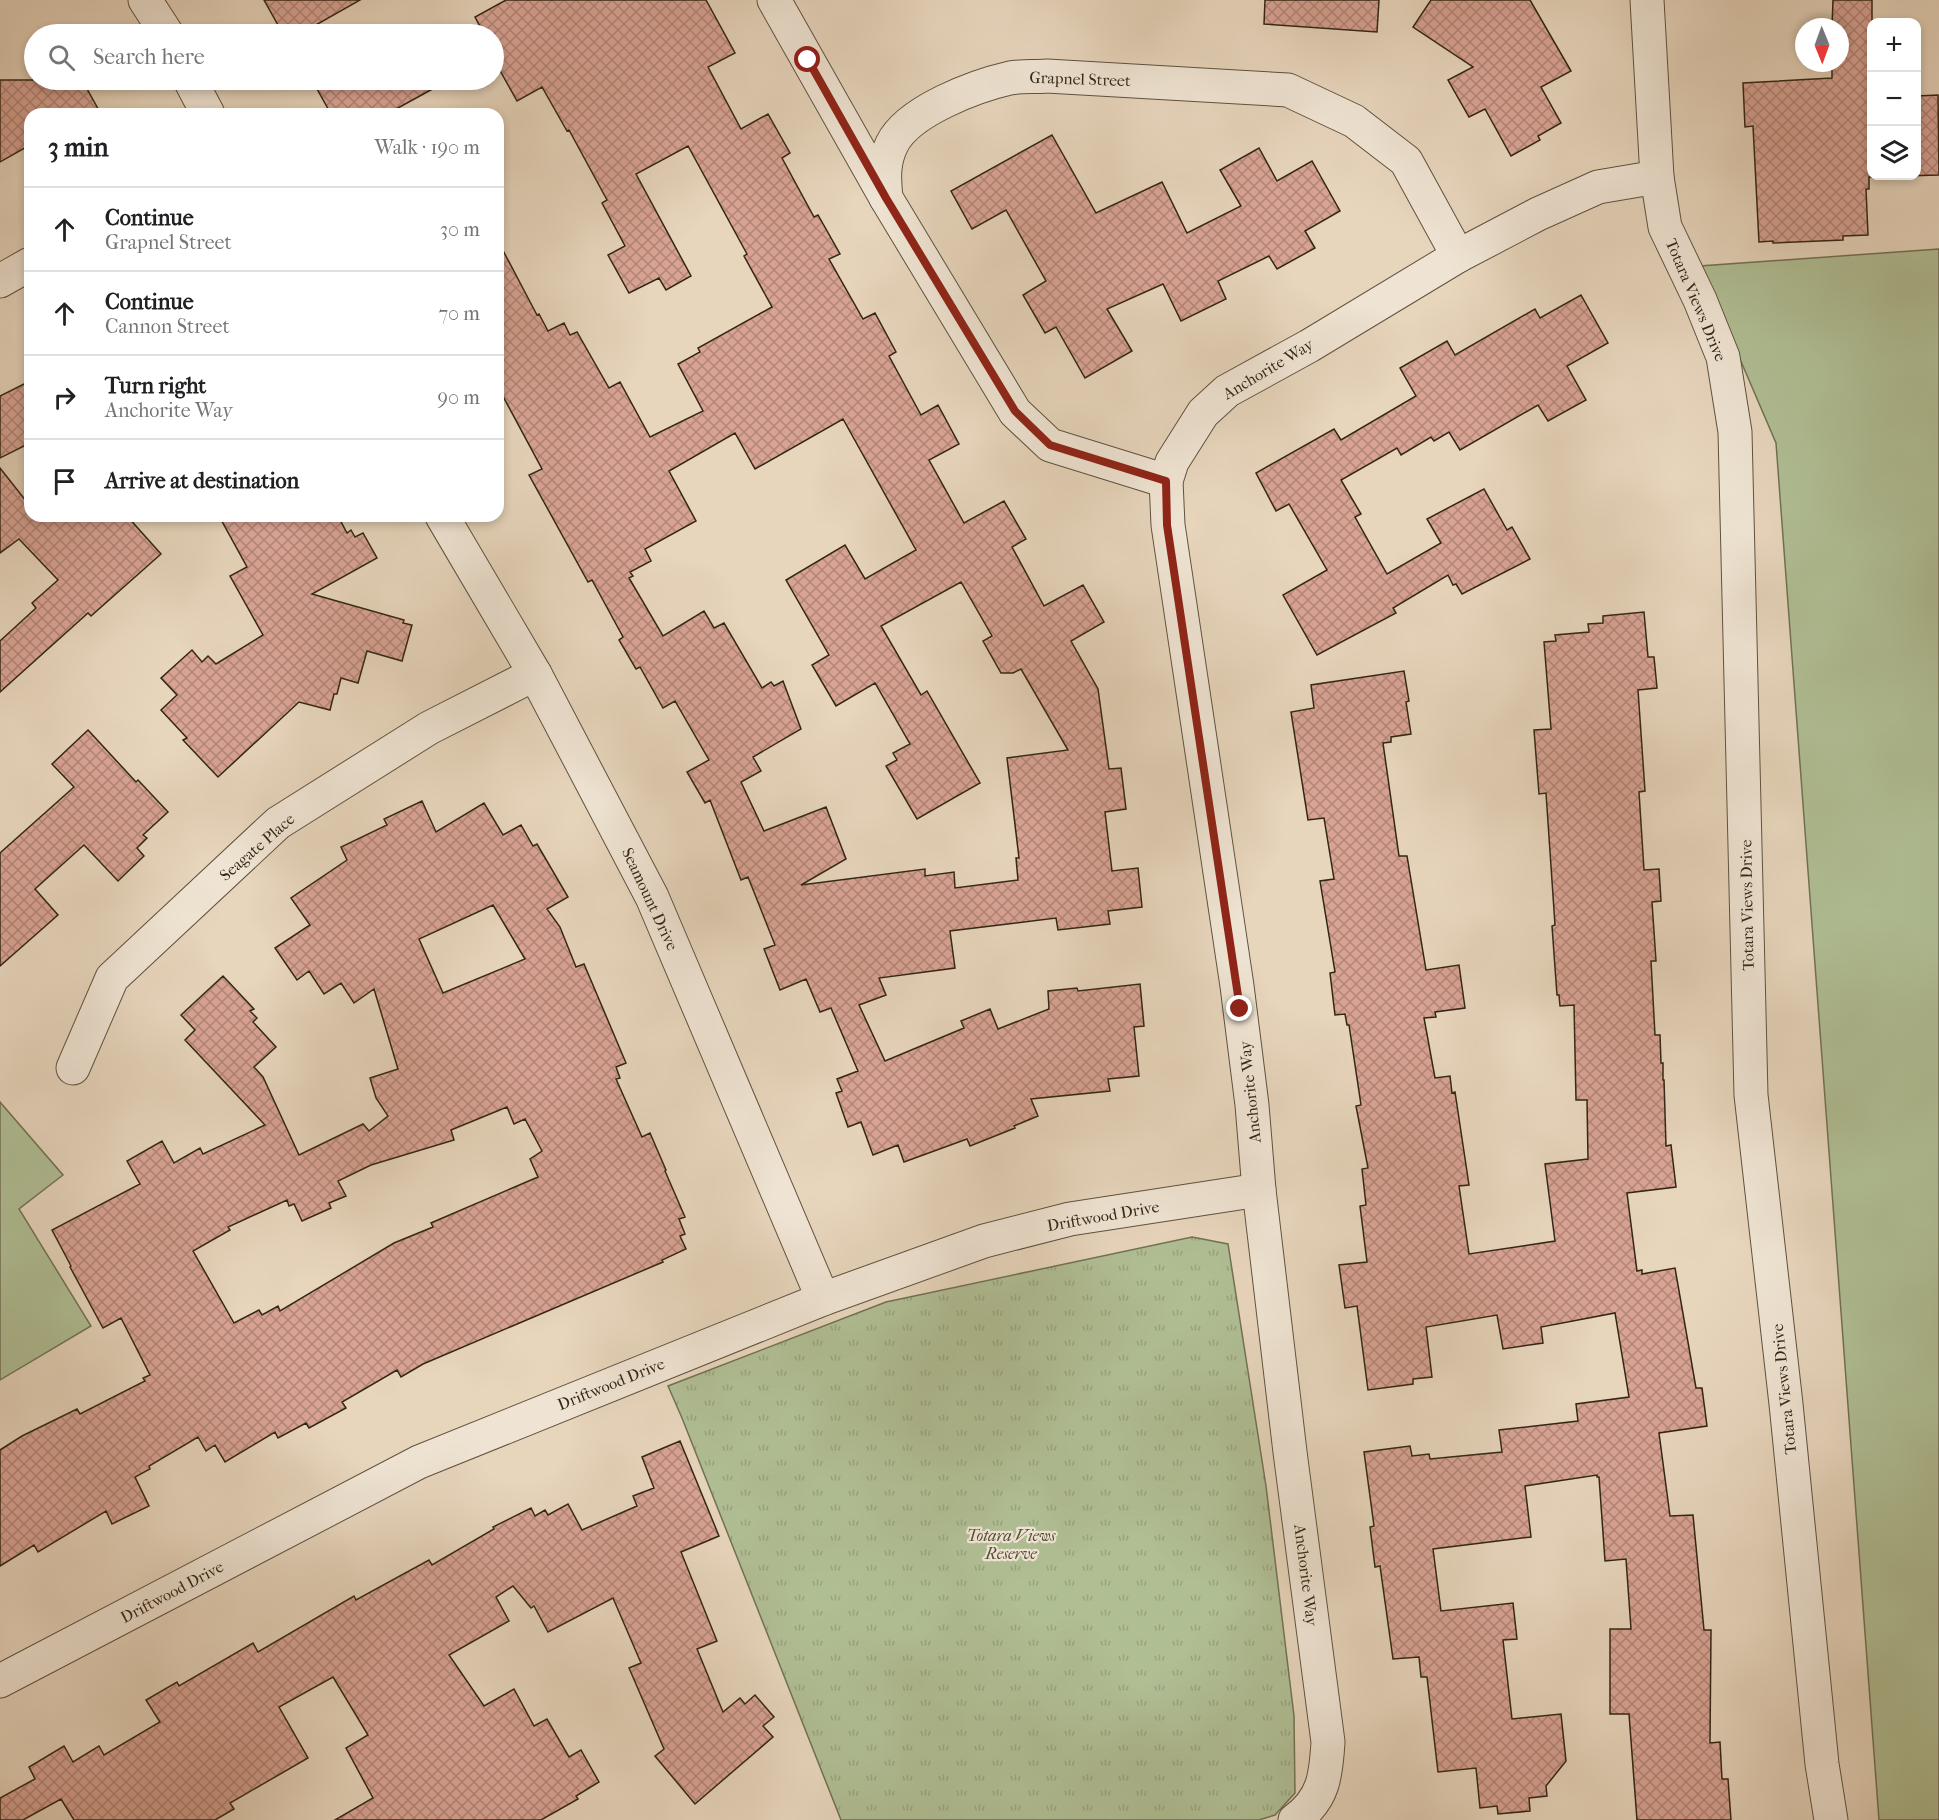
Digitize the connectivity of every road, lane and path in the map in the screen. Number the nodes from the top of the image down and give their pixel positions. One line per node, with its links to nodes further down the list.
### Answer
1 (145, 0): 4 (street)
2 (774, 0): 8 (street)
3 (1647, 0): 7 (street, Totara Views Drive)
4 (161, 24)
5 (195, 90): 6 (street)
6 (205, 108)
7 (1657, 177): 9 (street, Anchorite Way); 20 (street, Totara Views Drive)
8 (886, 198): 9 (street, Grapnel Street); 12 (street)
9 (1458, 256): 12 (street, Anchorite Way)
10 (24, 267): 11 (street)
11 (0, 281)
12 (1166, 481): 16 (street, Anchorite Way)
13 (446, 522): 14 (street, Seamount Drive)
14 (535, 674): 15 (street, Seagate Place); 17 (street, Seamount Drive)
15 (73, 1068)
16 (1259, 1190): 17 (street, Driftwood Drive); 19 (street, Anchorite Way)
17 (823, 1299): 18 (street, Driftwood Drive)
18 (0, 1681)
19 (1295, 1820)
20 (1832, 1820)

